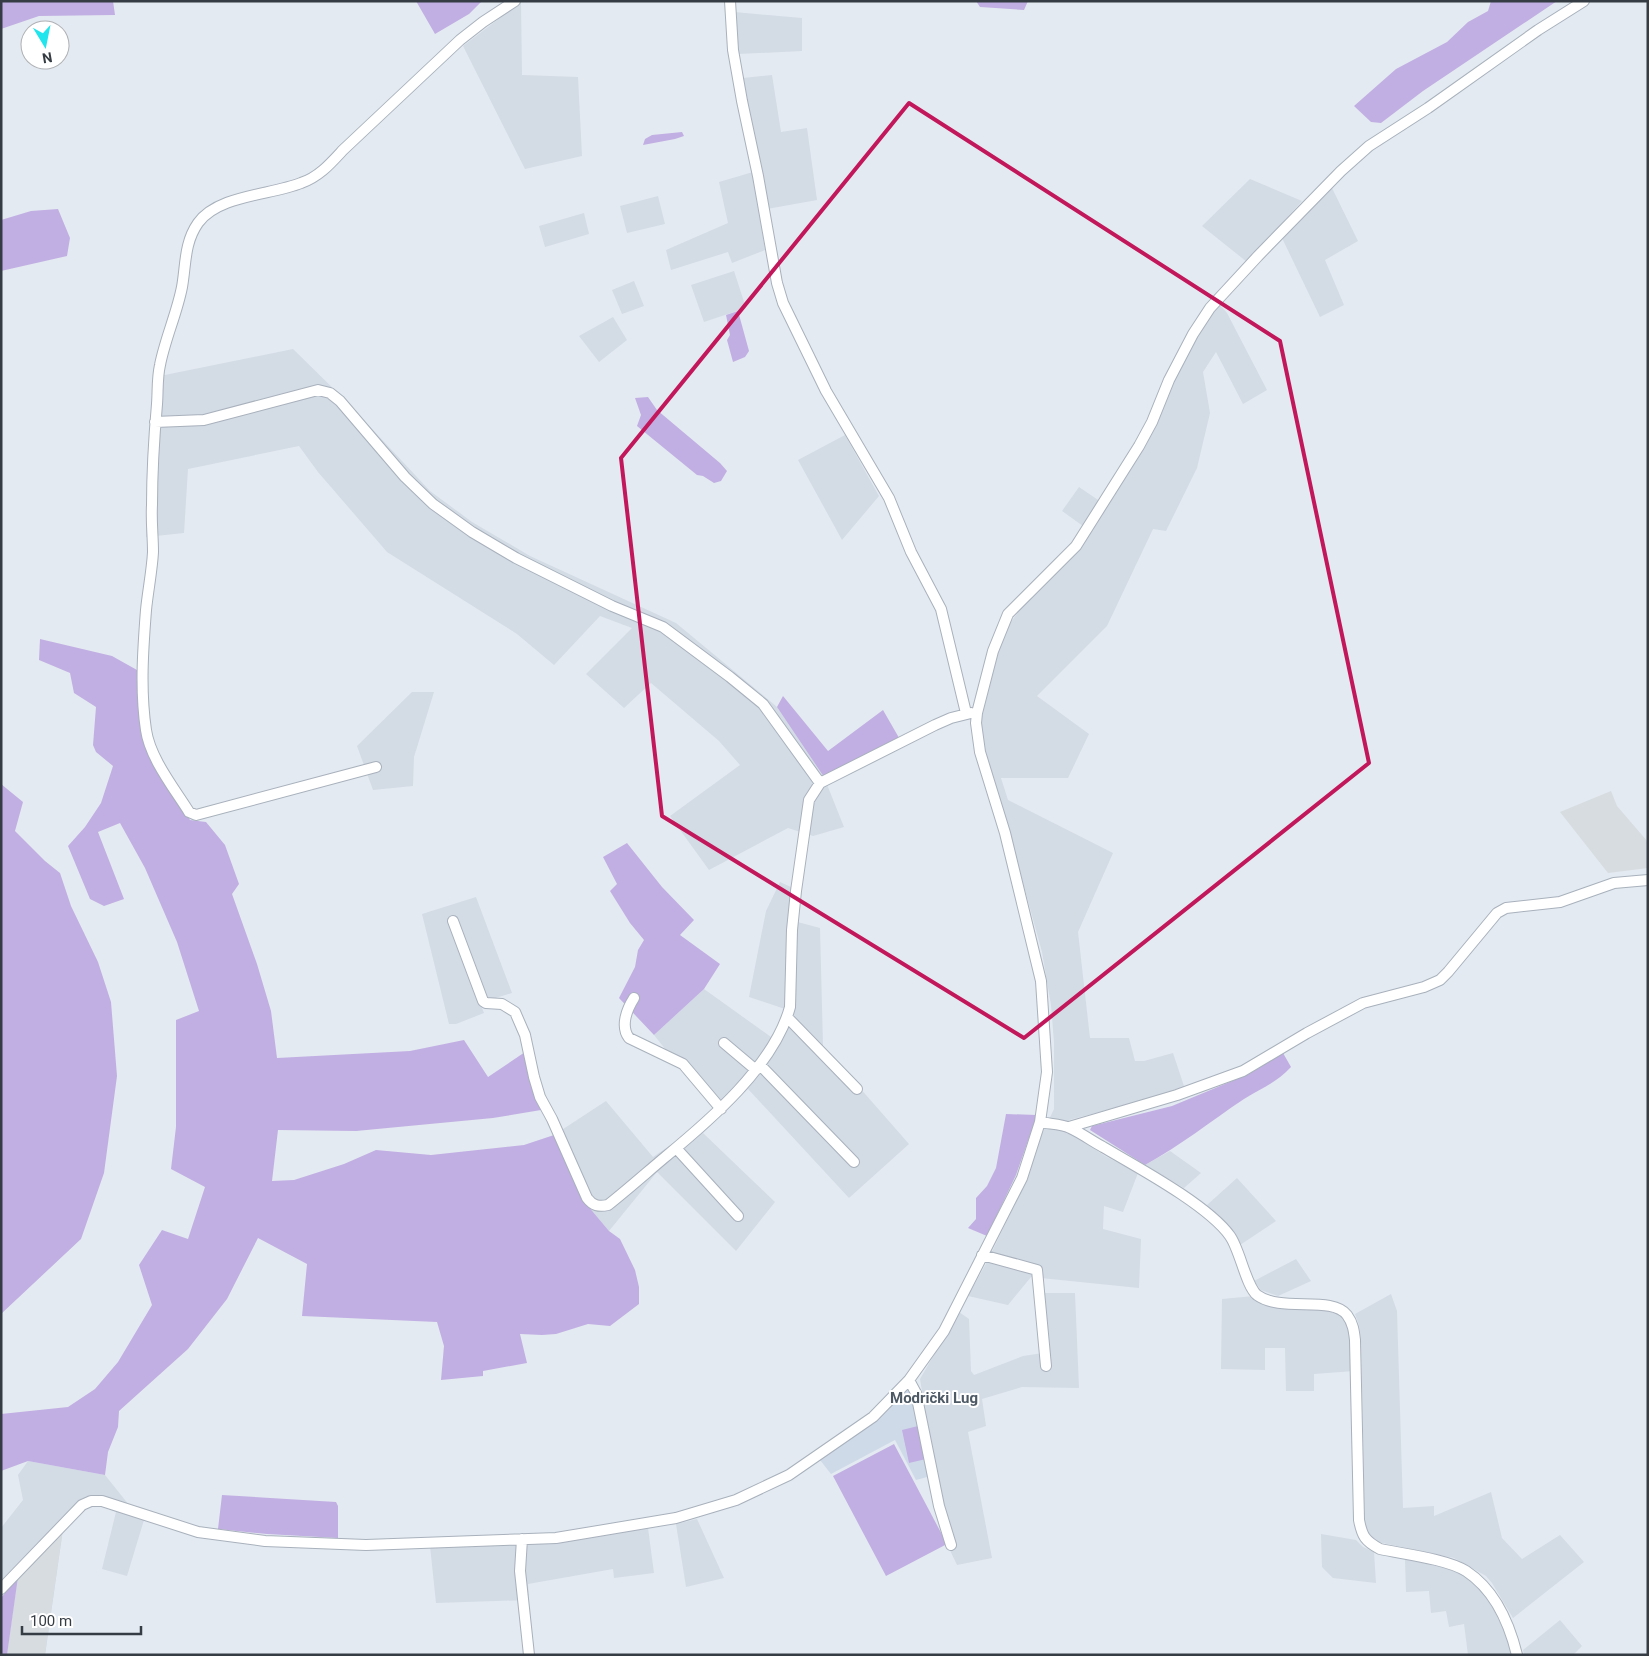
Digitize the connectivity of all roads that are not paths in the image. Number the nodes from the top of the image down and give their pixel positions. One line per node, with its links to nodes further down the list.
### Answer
1 (514, 1): 4 (street)
2 (730, 1): 5 (street)
3 (1584, 1): 6 (street)
4 (155, 422): 7 (street); 8 (street)
5 (966, 713): 6 (street); 8 (street)
6 (977, 713): 17 (street)
7 (376, 767)
8 (820, 783): 12 (street)
9 (1648, 880): 18 (street)
10 (453, 921): 19 (street)
11 (634, 998): 16 (street)
12 (787, 1017): 14 (street); 15 (street)
13 (724, 1043): 14 (street)
14 (758, 1067): 16 (street); 20 (street)
15 (857, 1089)
16 (721, 1109): 19 (street)
17 (1040, 1122): 18 (street); 22 (street)
18 (1069, 1127): 29 (street)
19 (676, 1148): 21 (street)
20 (854, 1162)
21 (738, 1216)
22 (982, 1255): 23 (street); 24 (street)
23 (1046, 1366)
24 (910, 1380): 25 (street); 26 (street)
25 (522, 1539): 27 (street); 28 (street)
26 (951, 1545)
27 (1, 1589)
28 (529, 1655)
29 (1517, 1655)

